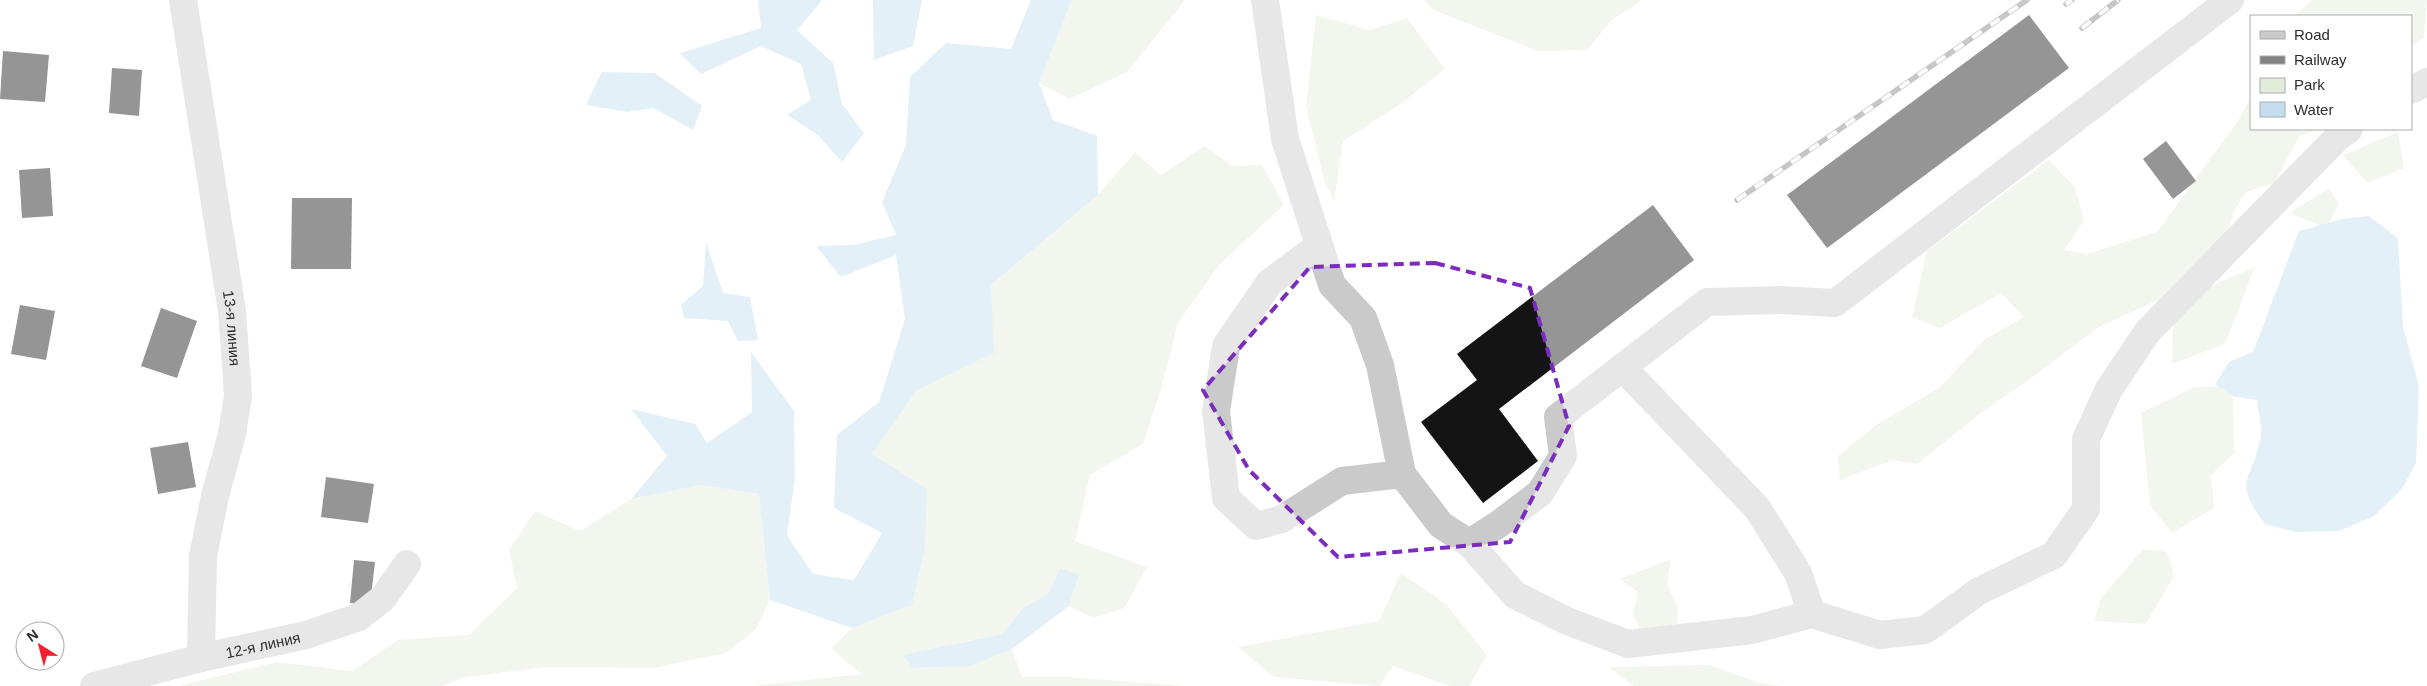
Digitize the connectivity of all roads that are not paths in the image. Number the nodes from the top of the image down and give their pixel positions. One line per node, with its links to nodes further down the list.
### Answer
1 (183, 0): 13 (street, 13-я линия)
2 (1265, 0): 7 (street)
3 (2230, 0): 8 (street)
4 (2427, 82): 5 (street)
5 (2412, 90)
6 (2348, 130): 12 (street)
7 (1319, 246): 9 (street); 9 (street)
8 (1622, 367): 10 (street); 12 (street)
9 (1402, 474): 10 (street)
10 (1469, 543): 12 (street)
11 (407, 564): 13 (street, 12-я линия)
12 (1812, 614)
13 (201, 658): 14 (street, 12-я линия)
14 (94, 686)

